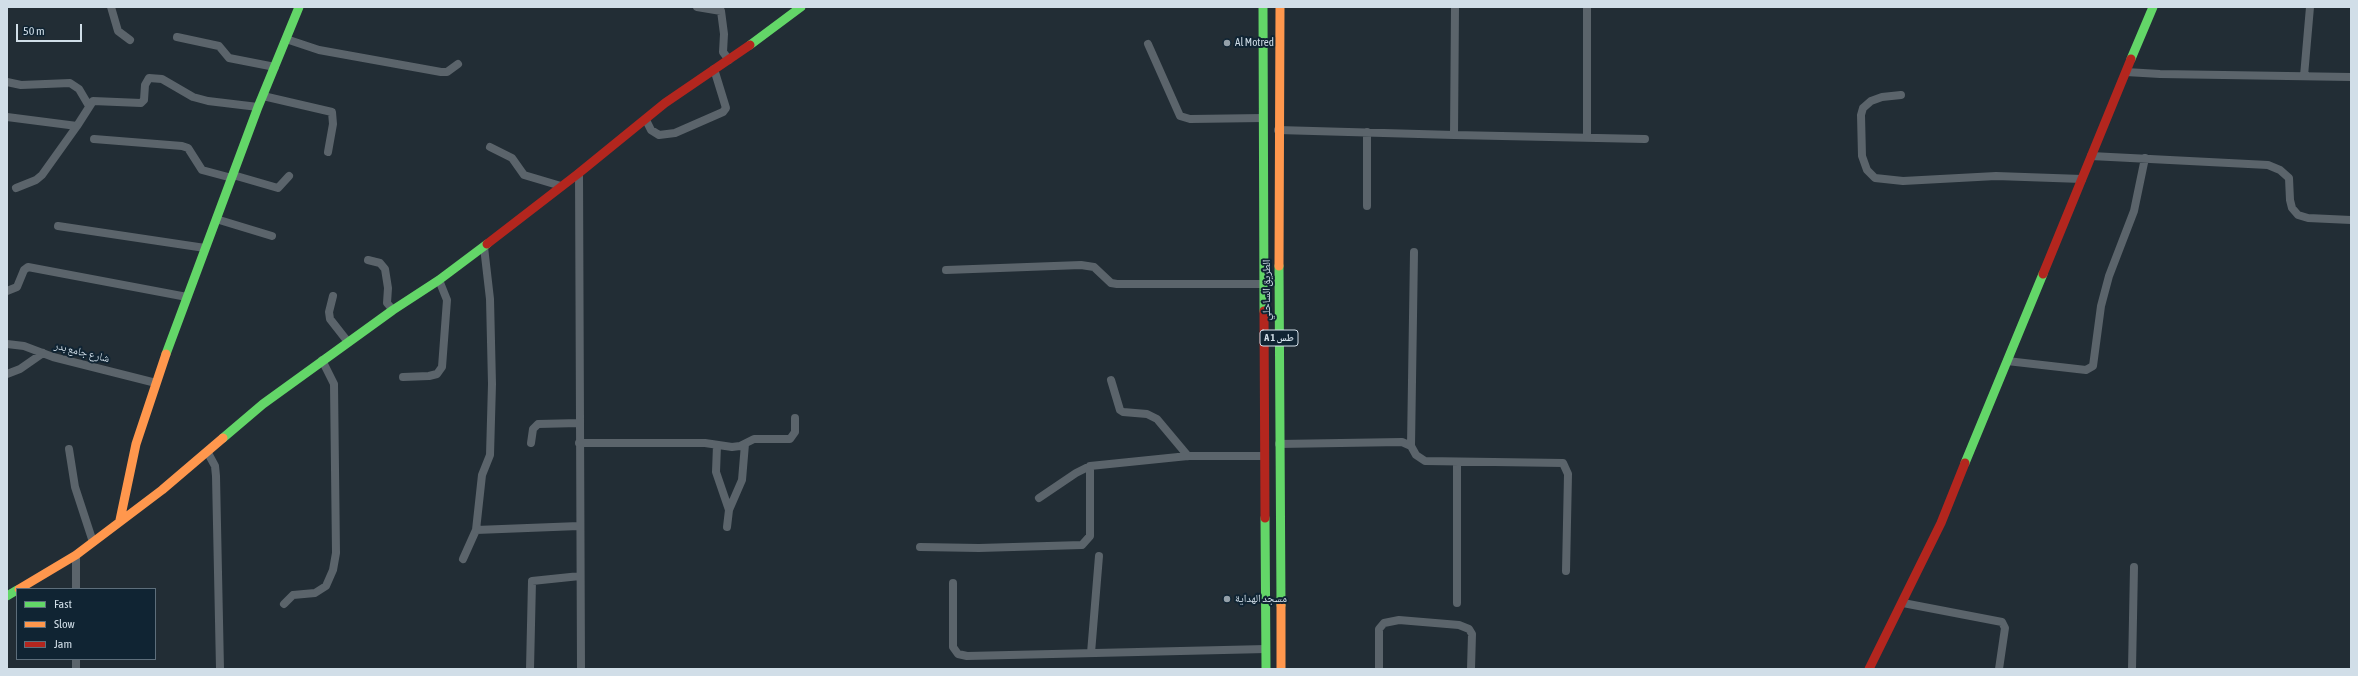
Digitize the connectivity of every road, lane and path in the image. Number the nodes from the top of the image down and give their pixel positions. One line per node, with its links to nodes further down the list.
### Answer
1 (111, 7): 13 (street)
2 (299, 7): 12 (main road)
3 (697, 7): 15 (street)
4 (801, 7): 15 (main road)
5 (1263, 7): 28 (main road, الطريق الساحلي / A 1 طس)
6 (1455, 7): 33 (street)
7 (1587, 7): 34 (street)
8 (2153, 7): 19 (main road)
9 (2310, 7): 20 (street)
10 (1280, 8): 31 (main road, الطريق الساحلي / A 1 طس)
11 (177, 37): 17 (street)
12 (286, 39): 16 (street); 17 (main road)
13 (130, 40)
14 (1148, 44): 28 (street)
15 (729, 60): 18 (main road)
16 (458, 64)
17 (275, 67): 24 (main road)
18 (714, 69): 29 (main road); 29 (street)
19 (2126, 72): 20 (street); 39 (main road)
20 (2304, 76): 21 (street)
21 (2351, 77)
22 (7, 82): 25 (street)
23 (1901, 95): 44 (street)
24 (263, 96): 26 (main road); 38 (street)
25 (89, 106): 26 (street); 30 (street)
26 (258, 107): 42 (main road)
27 (7, 117): 30 (street)
28 (1263, 118): 58 (main road, الطريق الساحلي / A 1 طس)
29 (646, 120): 41 (main road)
30 (77, 126): 46 (street)
31 (1278, 130): 32 (street); 77 (main road, الطريق الساحلي / A 1 طس)
32 (1367, 132): 33 (street); 47 (street)
33 (1454, 135): 34 (street)
34 (1587, 137): 35 (street)
35 (1645, 138)
36 (94, 139): 42 (street)
37 (490, 147): 45 (street)
38 (328, 152)
39 (2091, 156): 40 (street); 44 (main road)
40 (2145, 158): 49 (street); 67 (street)
41 (579, 173): 45 (main road); 73 (street)
42 (232, 176): 43 (street); 48 (main road)
43 (289, 176)
44 (2082, 179): 67 (main road)
45 (561, 186): 52 (main road)
46 (16, 188)
47 (1367, 206)
48 (216, 219): 51 (street); 53 (main road)
49 (2351, 220)
50 (58, 226): 53 (street)
51 (272, 236)
52 (484, 246): 57 (main road); 91 (street)
53 (205, 248): 61 (main road)
54 (1414, 252): 79 (street)
55 (368, 260): 62 (street)
56 (946, 270): 58 (street)
57 (439, 280): 62 (main road); 69 (street)
58 (1263, 284): 83 (main road, الطريق الساحلي / A 1 طس)
59 (7, 292): 61 (street)
60 (334, 296): 63 (street)
61 (187, 297): 71 (main road)
62 (393, 310): 63 (main road)
63 (348, 342): 66 (main road)
64 (7, 344): 65 (street)
65 (43, 353): 68 (street, شارع جامع بدر); 71 (street, شارع جامع بدر)
66 (322, 360): 81 (main road); 107 (street)
67 (2007, 361): 105 (main road)
68 (7, 374)
69 (403, 377)
70 (1111, 380): 82 (street)
71 (156, 383): 88 (main road)
72 (795, 418): 76 (street)
73 (579, 424): 74 (street); 75 (street)
74 (531, 442)
75 (579, 443): 78 (street); 89 (street)
76 (745, 444): 78 (street); 87 (street)
77 (1279, 444): 79 (street); 114 (main road, الطريق الساحلي / A 1 طس)
78 (717, 445): 87 (street)
79 (1411, 446): 84 (street)
80 (69, 449): 92 (street)
81 (208, 453): 88 (main road); 110 (street)
82 (1188, 456): 83 (street); 85 (street)
83 (1264, 456): 108 (main road, الطريق الساحلي / A 1 طس)
84 (1457, 462): 98 (street); 106 (street)
85 (1090, 466): 86 (street); 93 (street)
86 (1039, 498)
87 (728, 510): 90 (street)
88 (120, 520): 92 (main road)
89 (579, 526): 91 (street); 99 (street)
90 (727, 527)
91 (476, 530): 96 (street)
92 (93, 542): 94 (main road)
93 (920, 547)
94 (76, 555): 101 (main road); 102 (street)
95 (1099, 556): 109 (street)
96 (463, 558)
97 (2134, 567): 119 (street)
98 (1566, 571)
99 (580, 576): 111 (street); 112 (street)
100 (953, 583): 109 (street)
101 (21, 588)
102 (76, 588)
103 (16, 591): 104 (main road)
104 (7, 596)
105 (1903, 602): 117 (main road); 118 (street)
106 (1457, 603)
107 (284, 604)
108 (1266, 649): 109 (street); 113 (main road, الطريق الساحلي / A 1 طس)
109 (1091, 653)
110 (220, 669)
111 (530, 669)
112 (581, 669)
113 (1266, 669)
114 (1281, 669)
115 (1379, 669): 116 (street)
116 (1471, 669)
117 (1869, 669)
118 (1999, 669)
119 (2132, 669)

